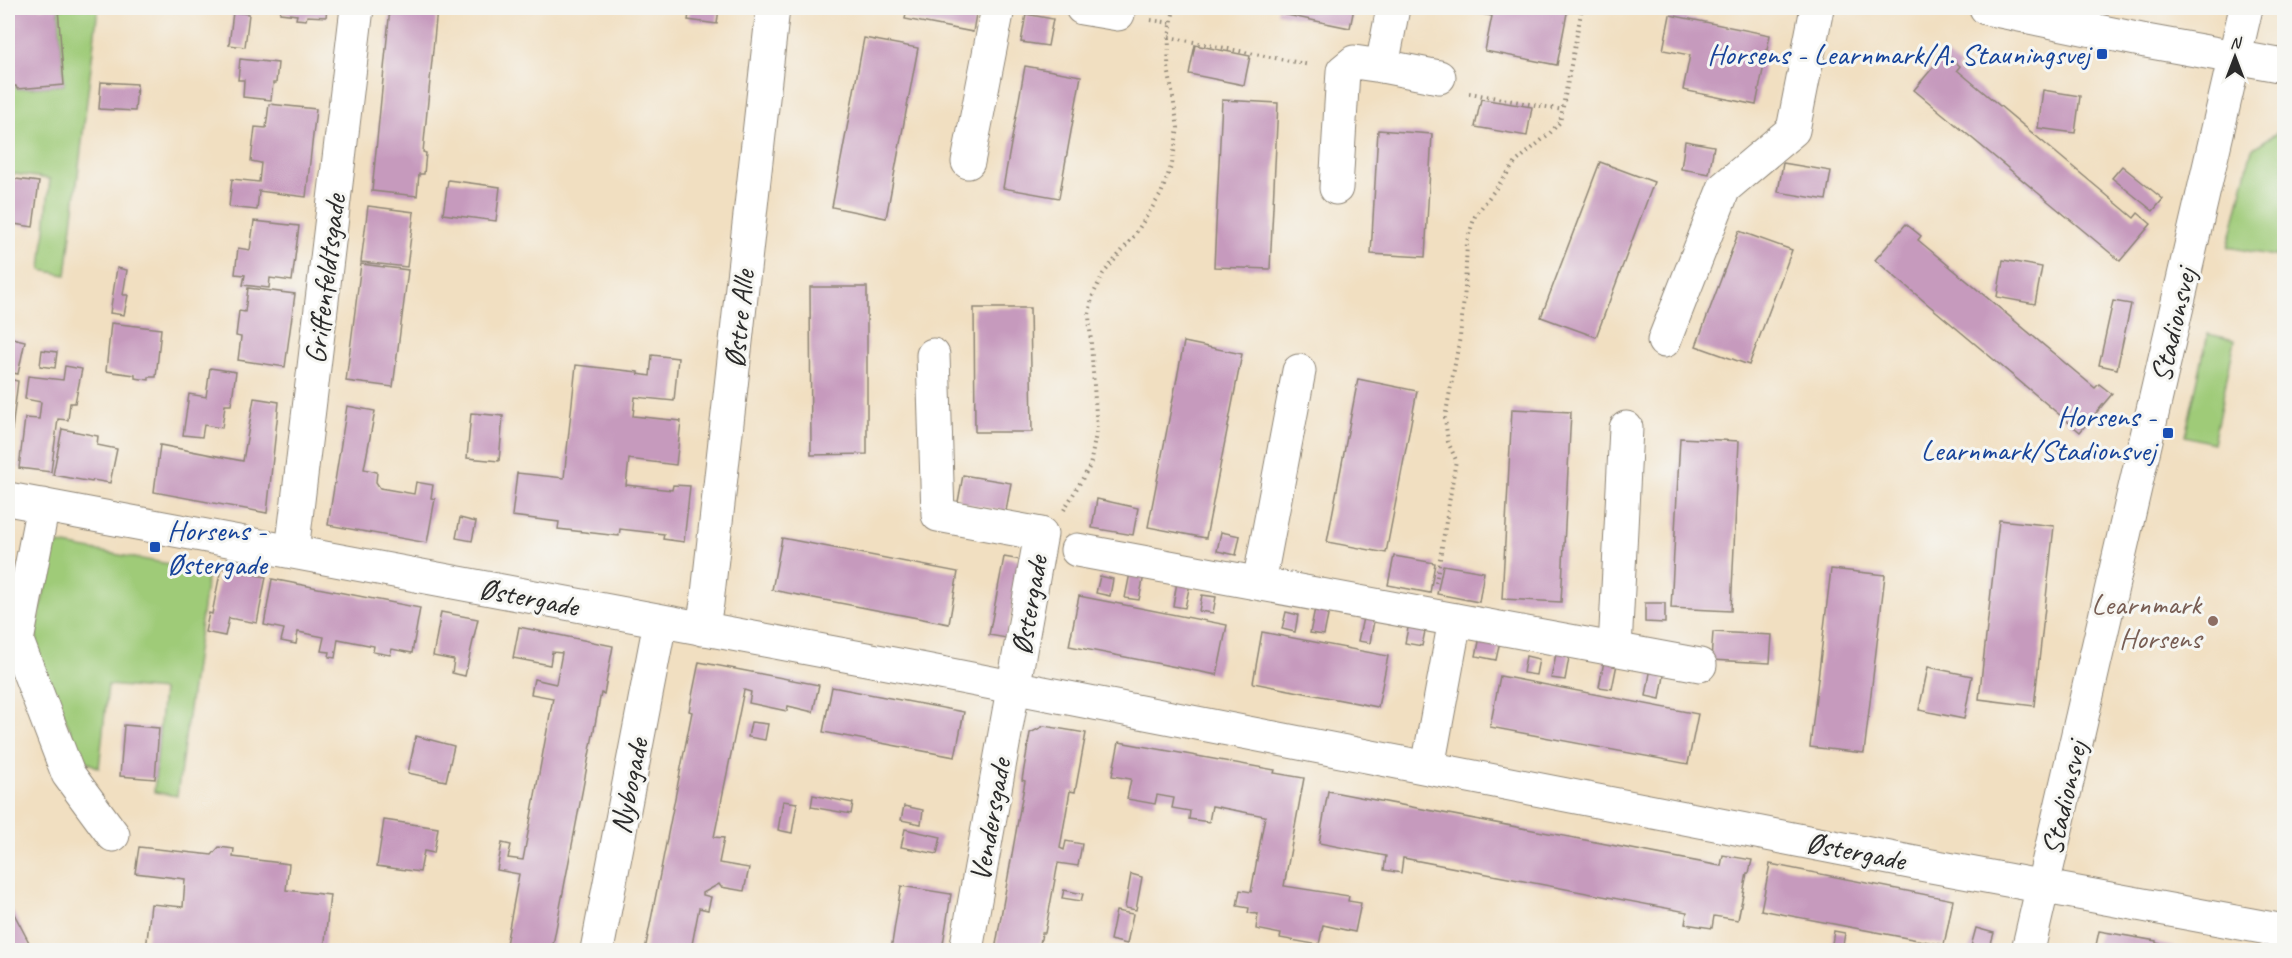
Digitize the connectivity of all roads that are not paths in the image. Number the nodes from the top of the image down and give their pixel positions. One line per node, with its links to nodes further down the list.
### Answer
1 (357, 8): 23 (street, Griffenfeldtsgade)
2 (773, 8): 27 (street, Østre Alle)
3 (998, 8): 14 (street)
4 (1082, 8): 9 (street)
5 (1393, 8): 11 (street)
6 (1817, 8): 16 (street)
7 (1986, 8): 10 (street)
8 (2246, 8): 10 (street, Stadionsvej)
9 (1118, 14)
10 (2235, 56): 12 (street); 33 (street, Stadionsvej)
11 (1382, 66): 13 (street); 15 (street)
12 (2284, 66)
13 (1439, 77)
14 (968, 162)
15 (1336, 188)
16 (1664, 341)
17 (933, 355): 30 (street, Østergade)
18 (1299, 371): 24 (street)
19 (1626, 428): 28 (street)
20 (8, 499): 21 (street, Østergade)
21 (43, 505): 23 (street, Østergade); 32 (street)
22 (1077, 550): 24 (street, Østergade)
23 (292, 551): 26 (street, Østergade)
24 (1258, 583): 25 (street, Østergade)
25 (1442, 617): 28 (street, Østergade); 31 (street)
26 (660, 622): 27 (street, Østergade); 35 (street, Nybogade)
27 (702, 629): 30 (street, Østergade)
28 (1615, 649): 29 (street, Østergade)
29 (1700, 665)
30 (1014, 689): 31 (street, Østergade); 36 (street, Vendersgade)
31 (1428, 767): 33 (street, Østergade)
32 (113, 835)
33 (2044, 887): 34 (street, Østergade); 37 (street, Stadionsvej)
34 (2284, 931)
35 (597, 951)
36 (966, 951)
37 (2028, 951)

